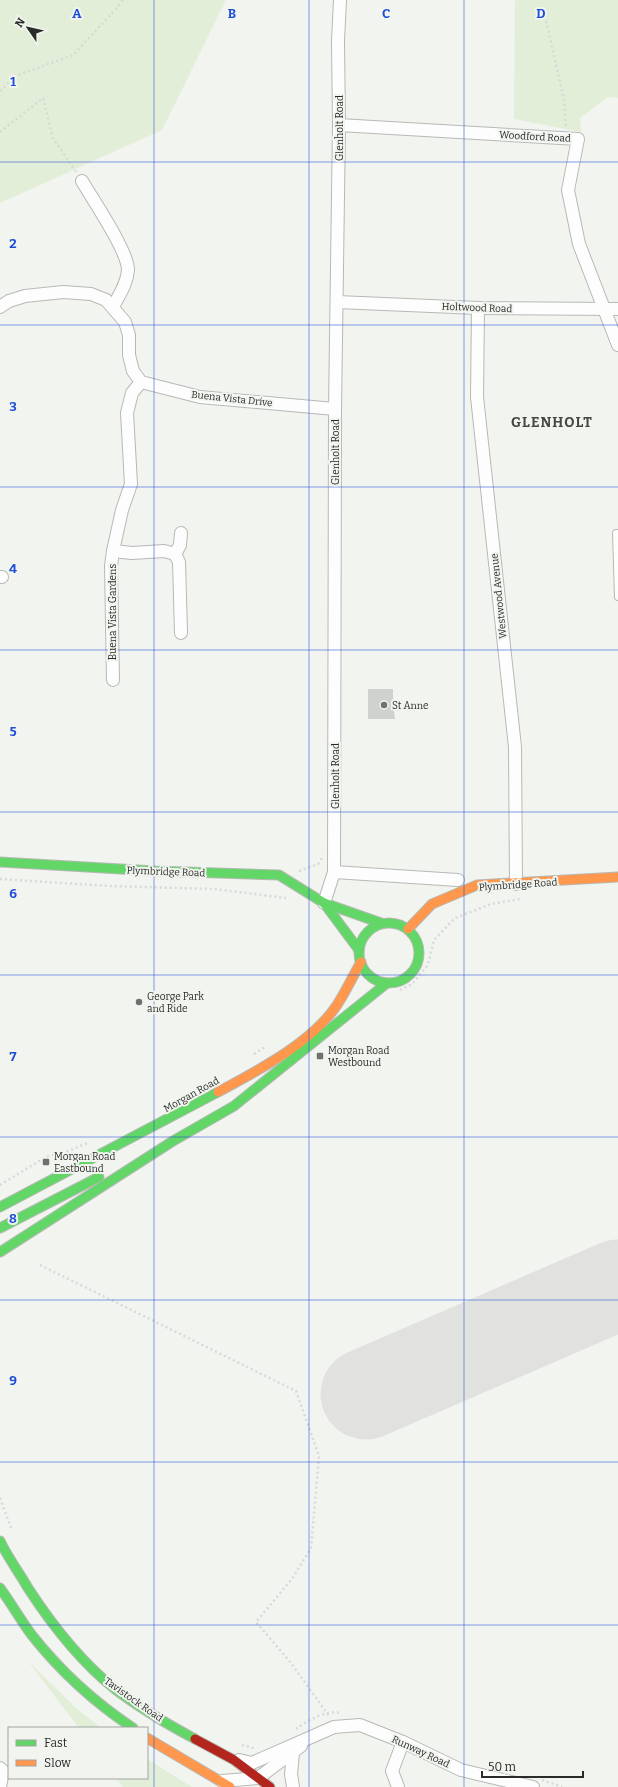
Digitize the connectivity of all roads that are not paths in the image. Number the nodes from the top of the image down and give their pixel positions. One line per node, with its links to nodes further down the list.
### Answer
1 (340, 0): 2 (street, Glenholt Road)
2 (339, 125): 4 (street, Glenholt Road); 8 (street, Woodford Road)
3 (82, 181): 6 (street)
4 (337, 302): 7 (street, Holtwood Road); 12 (street, Glenholt Road)
5 (0, 307): 6 (street)
6 (113, 307): 11 (street)
7 (478, 308): 8 (street, Holtwood Road); 24 (street, Westwood Avenue)
8 (603, 309): 9 (street, Holtwood Road); 10 (street)
9 (618, 309)
10 (618, 345)
11 (141, 382): 12 (street, Buena Vista Drive); 15 (street, Buena Vista Gardens)
12 (335, 409): 21 (street, Glenholt Road)
13 (181, 533): 16 (street)
14 (618, 533): 17 (lane)
15 (113, 551): 16 (street); 19 (street, Buena Vista Gardens)
16 (174, 554): 18 (street)
17 (618, 597)
18 (181, 633)
19 (113, 680)
20 (0, 862): 25 (main road, Plymbridge Road)
21 (334, 872): 23 (street); 25 (street, Glenholt Road)
22 (618, 877): 24 (main road, Plymbridge Road)
23 (458, 880)
24 (516, 884): 27 (main road, Plymbridge Road)
25 (324, 903): 26 (main road); 28 (main road)
26 (382, 923): 27 (main road); 28 (main road)
27 (408, 929): 30 (main road)
28 (359, 950): 29 (main road)
29 (361, 962): 30 (main road); 32 (main road, Morgan Road)
30 (387, 983): 31 (main road)
31 (173, 1141): 33 (main road); 34 (main road)
32 (0, 1207)
33 (0, 1228)
34 (0, 1252)
35 (0, 1541): 42 (main road, Tavistock Road)
36 (0, 1588): 37 (main road)
37 (132, 1727)
38 (311, 1737): 40 (street, Runway Road); 41 (street, Runway Road); 42 (street, Runway Road)
39 (148, 1739): 45 (main road)
40 (403, 1742): 49 (street); 50 (street, Runway Road)
41 (293, 1754): 44 (street, Runway Road); 48 (street)
42 (230, 1758): 44 (main road, Tavistock Road)
43 (0, 1768): 46 (street)
44 (258, 1778): 45 (street, Runway Road); 47 (main road, Tavistock Road)
45 (226, 1784)
46 (0, 1787)
47 (270, 1787)
48 (293, 1787)
49 (398, 1787)
50 (533, 1787)

